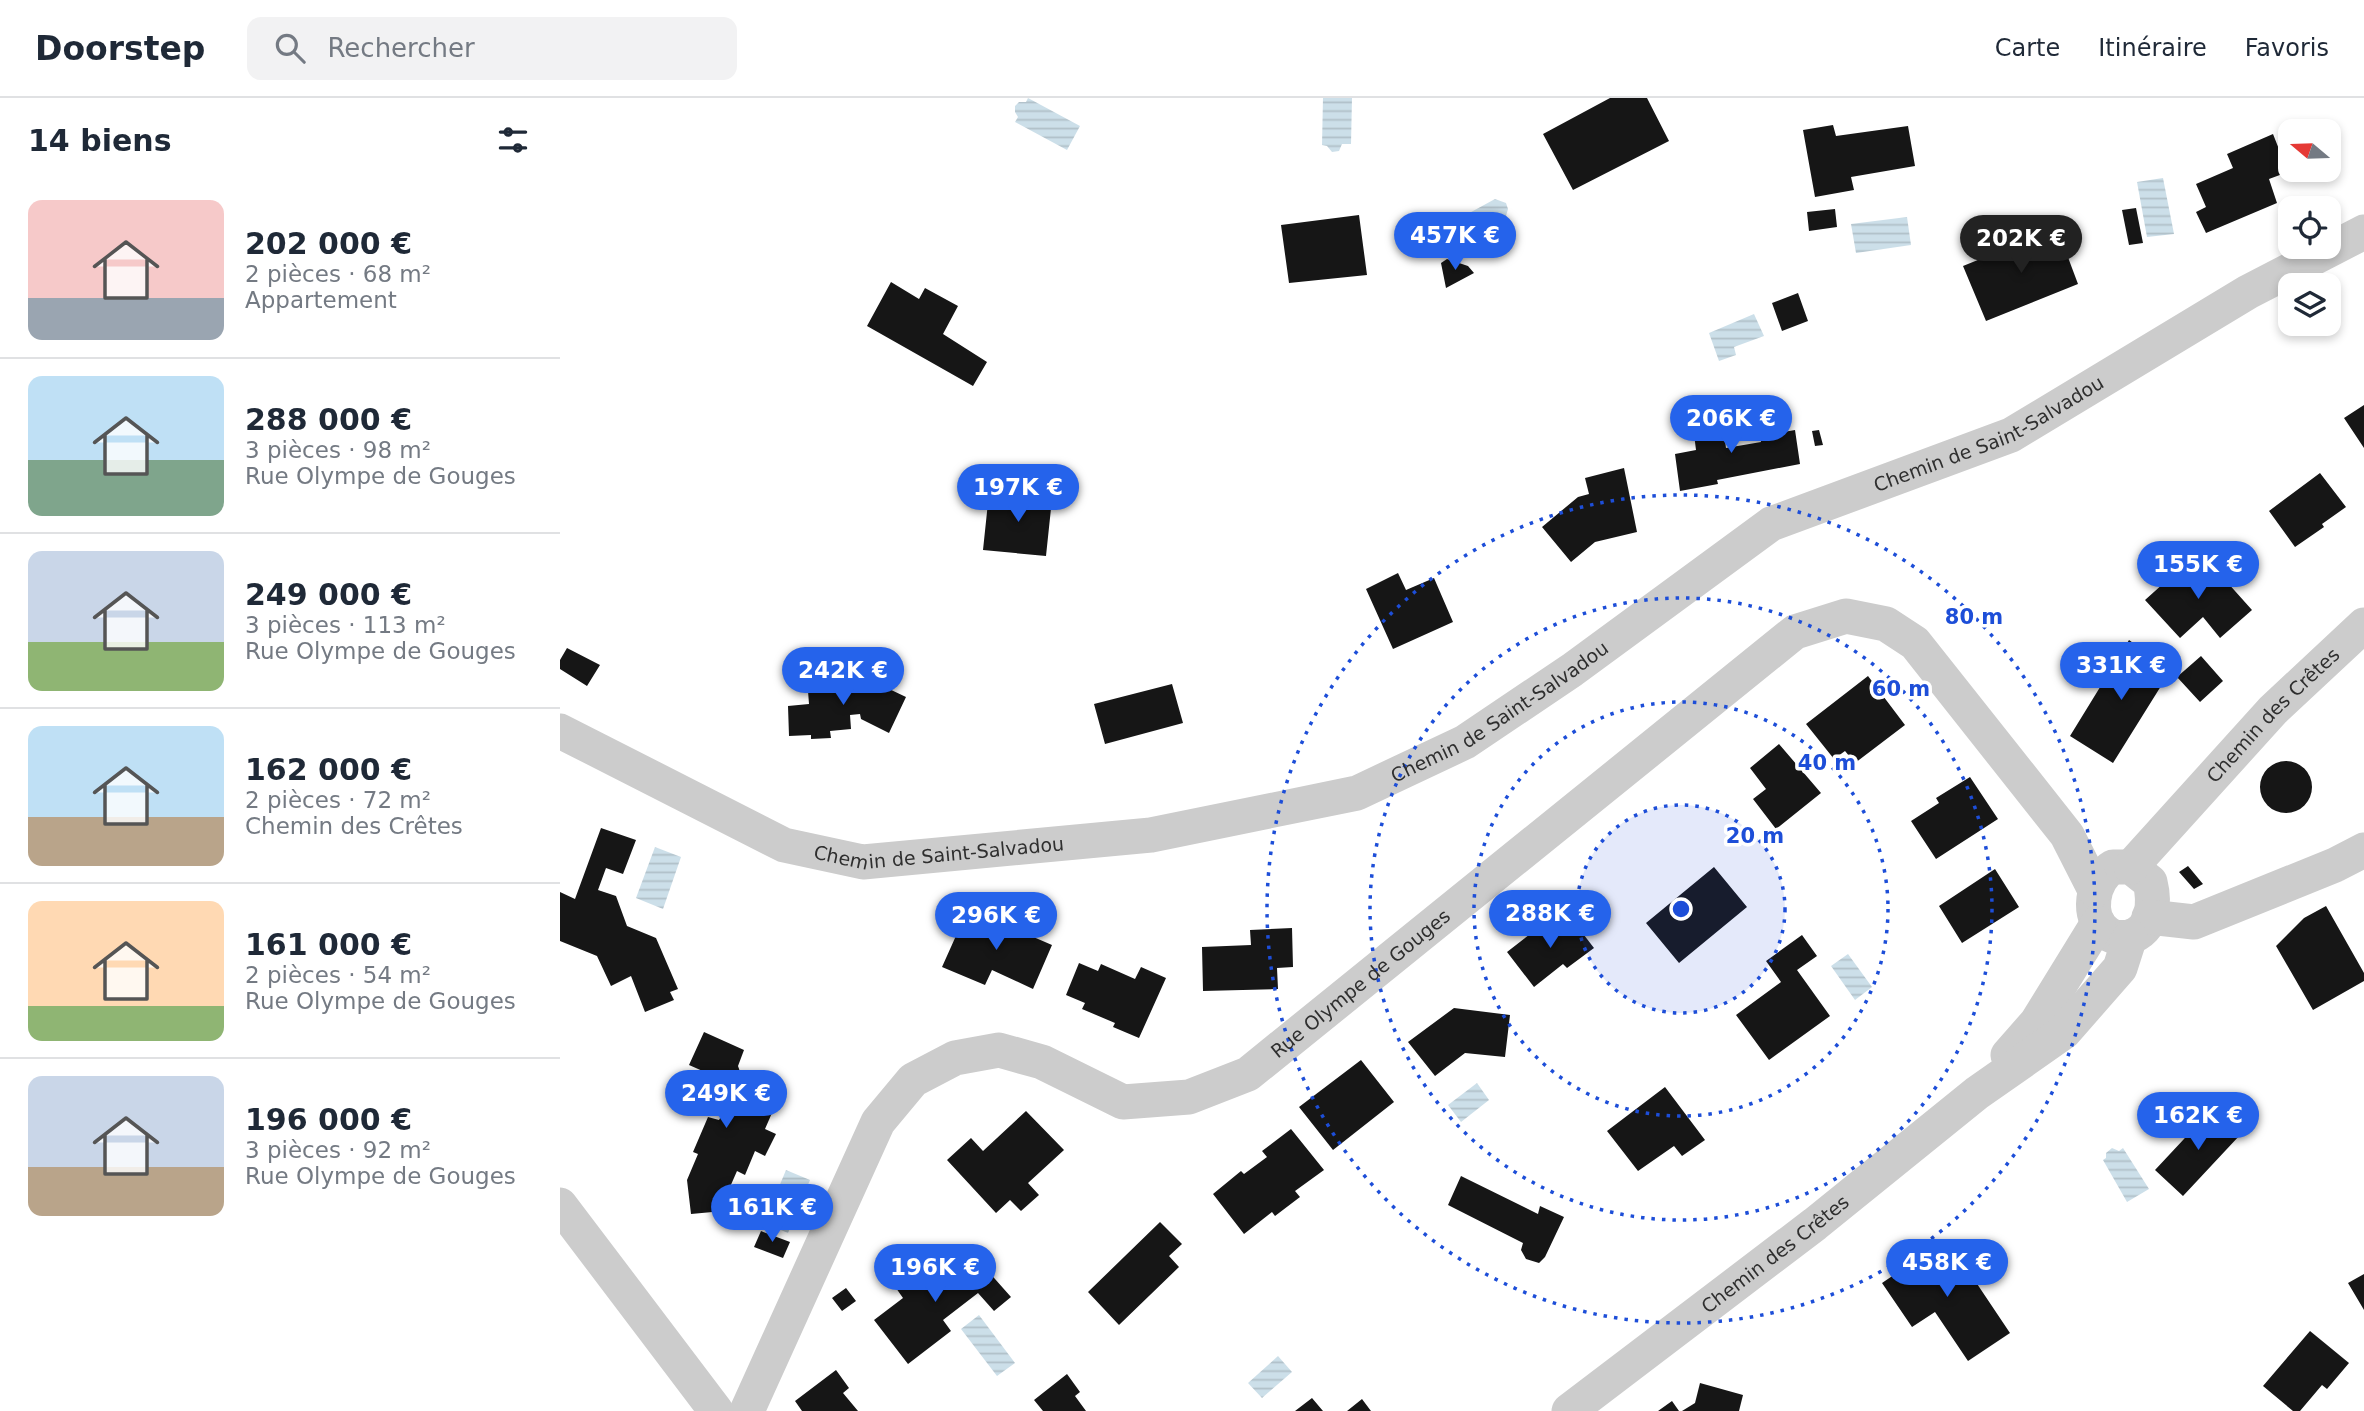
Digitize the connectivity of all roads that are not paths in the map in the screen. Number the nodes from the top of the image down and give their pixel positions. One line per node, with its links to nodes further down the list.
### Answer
1 (2364, 232): 3 (street, Chemin de Saint-Salvadou)
2 (2364, 625): 5 (street, Chemin des Crêtes)
3 (560, 731)
4 (2364, 850): 6 (street, Rue Olympe de Gouges)
5 (2118, 885): 6 (street, Chemin des Crêtes); 6 (street, Rue Olympe de Gouges); 7 (street, Chemin des Crêtes); 10 (street, Rue Olympe de Gouges)
6 (2140, 927): 7 (street, Chemin des Crêtes)
7 (1977, 1093): 11 (street, Chemin des Crêtes)
8 (560, 1205): 9 (street)
9 (716, 1411)
10 (747, 1411)
11 (1569, 1411)

